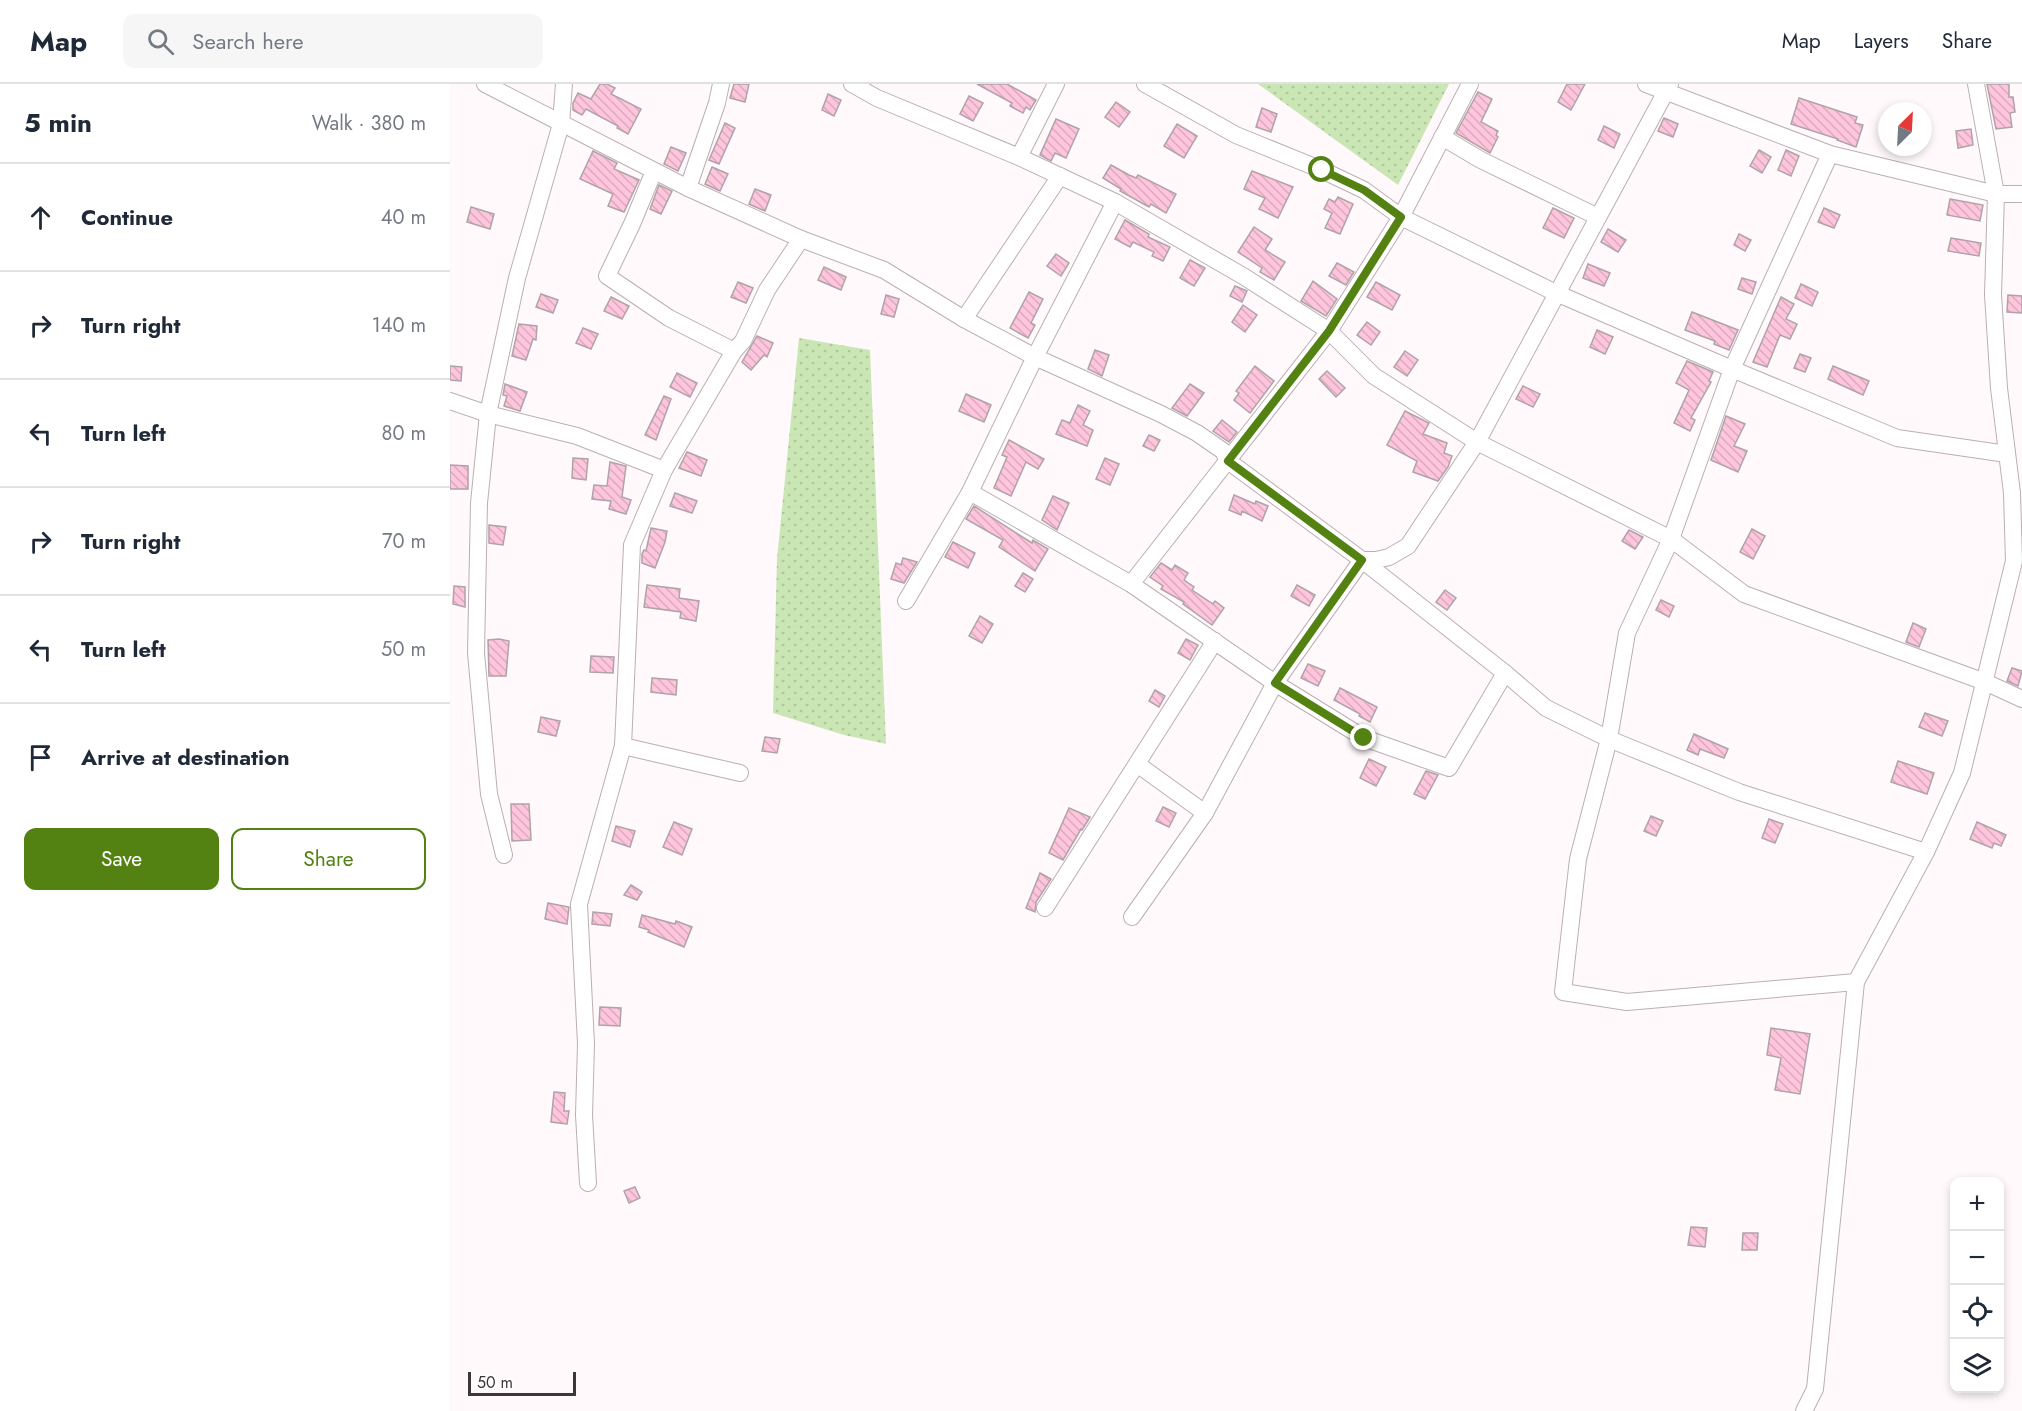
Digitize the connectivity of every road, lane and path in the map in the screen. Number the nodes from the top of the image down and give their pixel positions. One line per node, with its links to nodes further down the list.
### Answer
1 (485, 84): 11 (street)
2 (564, 84): 11 (street)
3 (721, 84): 17 (street)
4 (852, 84): 14 (street)
5 (1056, 84): 14 (street)
6 (1145, 84): 21 (street)
7 (1470, 84): 12 (street)
8 (1646, 84): 10 (street)
9 (1976, 84): 18 (street)
10 (1668, 88): 13 (street); 22 (street)
11 (561, 124): 15 (street); 31 (street)
12 (1442, 137): 21 (street); 22 (street)
13 (1830, 154): 18 (street); 29 (street)
14 (1019, 157): 16 (street)
15 (654, 171): 17 (street); 27 (street)
16 (1060, 176): 20 (street); 25 (street)
17 (688, 188): 23 (street)
18 (1996, 194): 19 (street); 33 (street)
19 (2022, 194)
20 (1115, 202): 26 (street); 28 (street)
21 (1401, 217): 24 (street); 26 (street)
22 (1598, 217): 24 (street)
23 (801, 239): 25 (street); 27 (street)
24 (1556, 293): 29 (street); 32 (street)
25 (964, 320): 28 (street)
26 (1329, 331): 32 (street); 34 (street)
27 (734, 351): 35 (street)
28 (1035, 357): 34 (street); 36 (street)
29 (1732, 369): 33 (street); 38 (street)
30 (450, 401): 31 (street)
31 (488, 414): 35 (street); 53 (street)
32 (1477, 442): 38 (street); 39 (street)
33 (2007, 454): 37 (street)
34 (1228, 461): 39 (street); 40 (street)
35 (664, 470): 48 (street)
36 (970, 492): 40 (street); 41 (street)
37 (2017, 494): 44 (street)
38 (1671, 539): 44 (street); 47 (street)
39 (1362, 560): 43 (street); 45 (street)
40 (1131, 584): 42 (street)
41 (906, 601)
42 (1215, 641): 45 (street); 49 (street)
43 (1505, 673): 45 (street); 47 (street)
44 (1985, 682): 46 (street); 52 (street)
45 (1275, 683): 51 (street)
46 (2022, 699)
47 (1609, 739): 52 (street); 56 (street)
48 (623, 746): 50 (street); 57 (street)
49 (1137, 764): 51 (street); 54 (street)
50 (740, 773)
51 (1205, 813): 55 (street)
52 (1926, 852): 56 (street)
53 (504, 855)
54 (1045, 908)
55 (1132, 917)
56 (1856, 982): 58 (street)
57 (588, 1183)
58 (1804, 1411)

